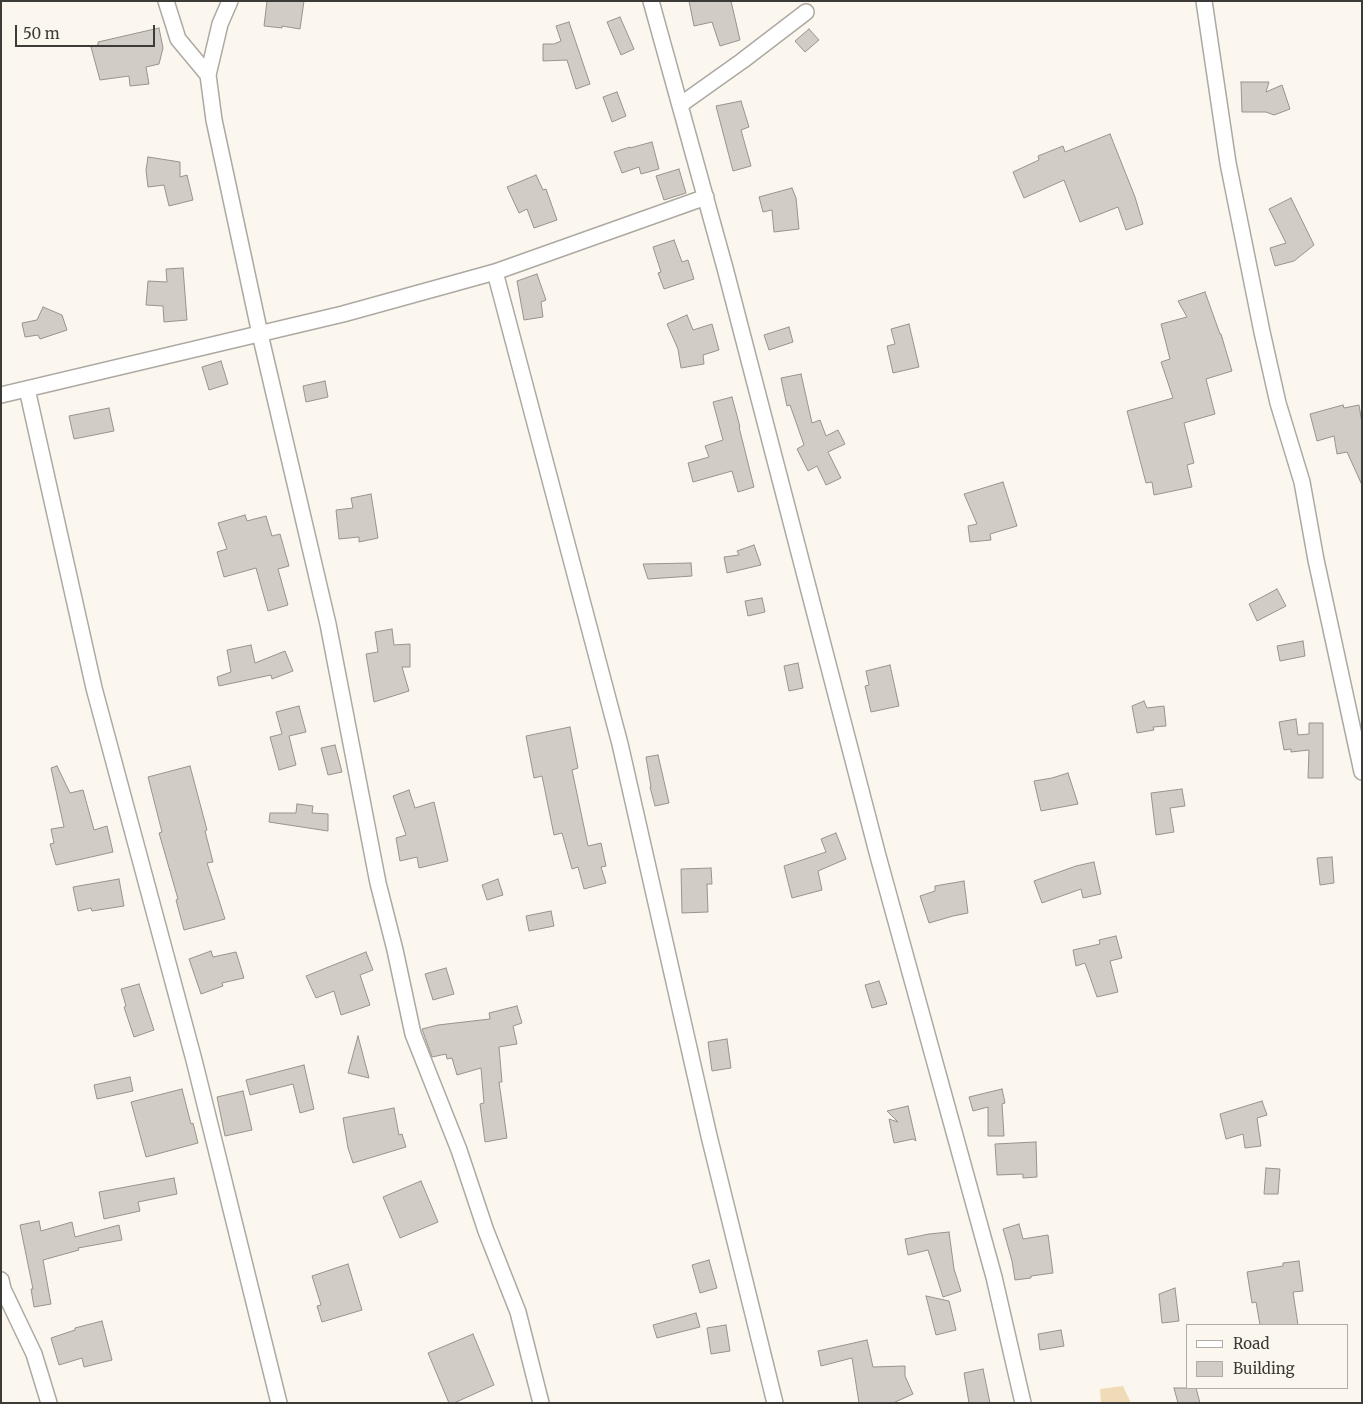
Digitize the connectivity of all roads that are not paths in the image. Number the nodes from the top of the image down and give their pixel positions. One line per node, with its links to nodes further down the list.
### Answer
1 (166, 1): 6 (street)
2 (230, 1): 6 (street)
3 (652, 1): 7 (street)
4 (1204, 1): 13 (street)
5 (806, 12): 7 (street)
6 (208, 76): 10 (street)
7 (680, 105): 8 (street)
8 (706, 197): 9 (street); 19 (street)
9 (495, 272): 10 (street); 18 (street)
10 (260, 334): 11 (street); 17 (street)
11 (26, 389): 12 (street); 16 (street)
12 (1, 395)
13 (1362, 772)
14 (1, 1280): 15 (street)
15 (49, 1403)
16 (280, 1403)
17 (541, 1403)
18 (775, 1403)
19 (1023, 1403)

